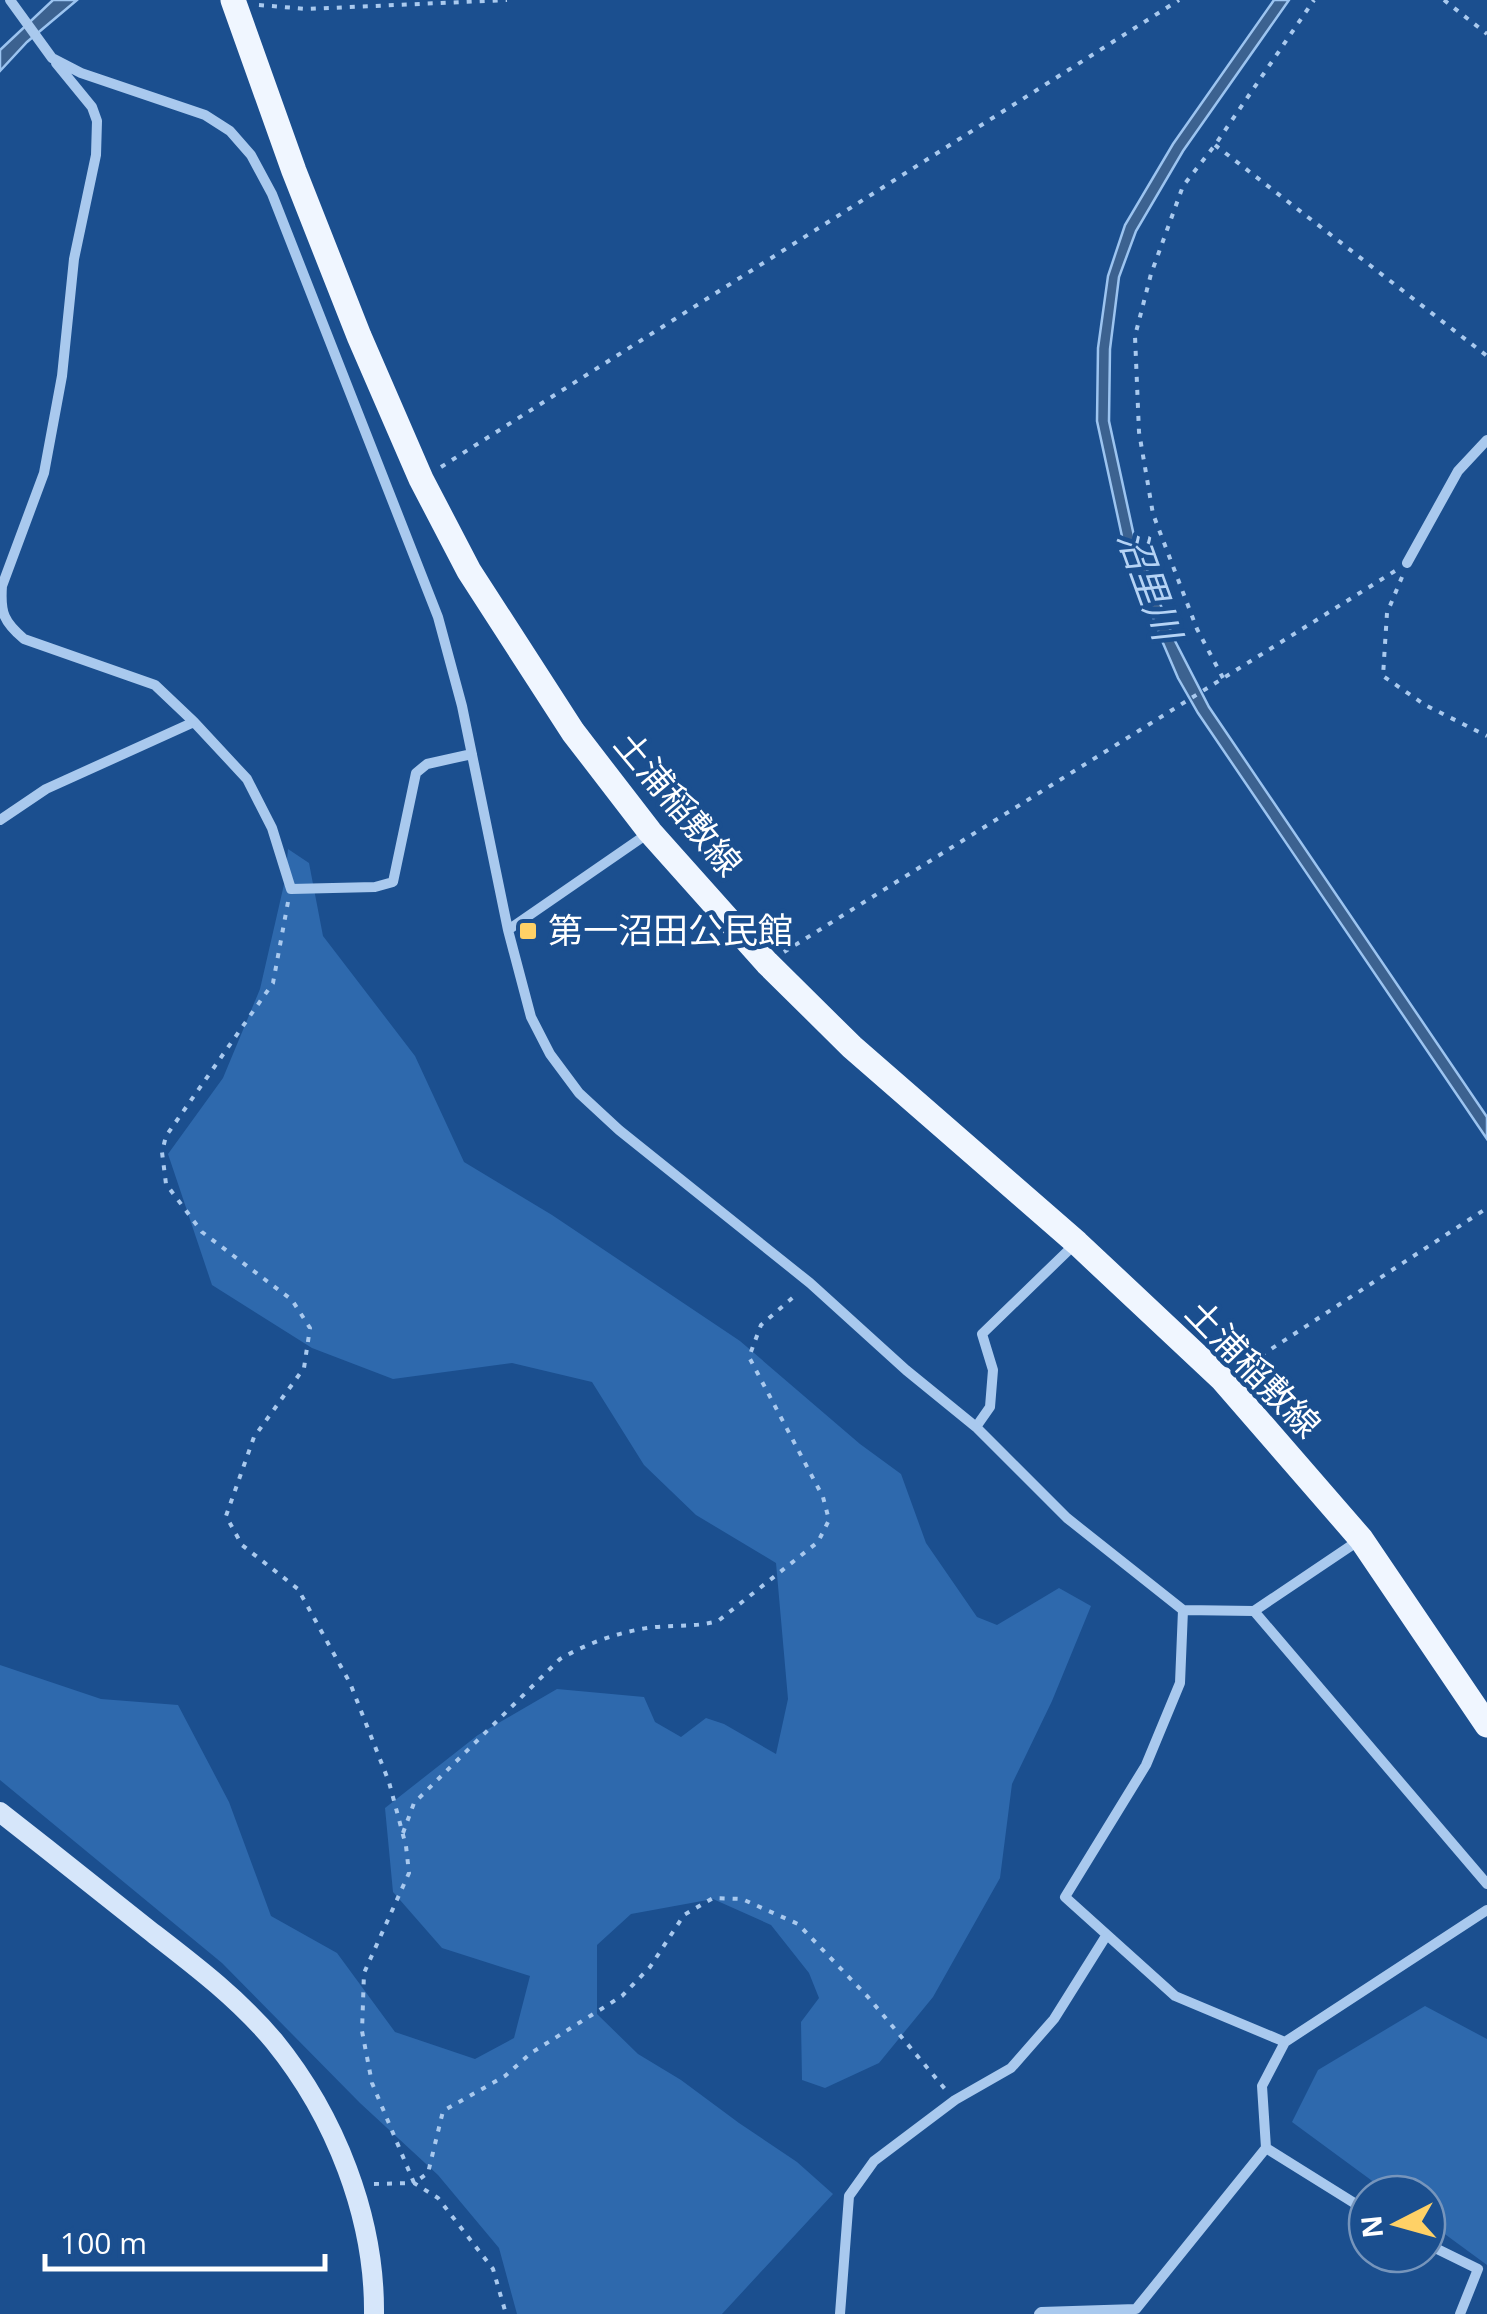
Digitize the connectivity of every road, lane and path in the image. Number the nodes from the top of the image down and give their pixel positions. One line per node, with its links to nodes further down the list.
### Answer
1 (10, 0): 8 (street)
2 (507, 0): 6 (path)
3 (1179, 0): 12 (path)
4 (1314, 0): 9 (path)
5 (1444, 0): 7 (path)
6 (234, 2): 12 (main road, 土浦稲敷線)
7 (1487, 34)
8 (52, 58): 14 (street); 18 (street)
9 (1215, 146): 10 (path); 15 (path)
10 (1487, 356)
11 (1487, 440): 13 (street)
12 (421, 480): 20 (main road, 土浦稲敷線)
13 (1407, 563): 15 (path); 17 (path)
14 (3, 627): 16 (street)
15 (1223, 678): 23 (path)
16 (194, 722): 19 (street); 21 (street)
17 (1487, 736)
18 (472, 754): 21 (street); 22 (street)
19 (0, 820)
20 (650, 832): 22 (street); 23 (main road, 土浦稲敷線)
21 (291, 889): 34 (path)
22 (508, 930): 26 (street)
23 (767, 963): 25 (main road, 土浦稲敷線)
24 (1484, 1210): 27 (path)
25 (1077, 1242): 27 (main road, 土浦稲敷線); 28 (street)
26 (810, 1283): 28 (street); 34 (path)
27 (1222, 1380): 29 (main road, 土浦稲敷線)
28 (976, 1427): 30 (street)
29 (1361, 1538): 31 (street); 32 (main road, 土浦稲敷線)
30 (1183, 1610): 31 (street); 37 (street)
31 (1254, 1611): 35 (street)
32 (1487, 1725)
33 (0, 1812): 42 (street)
34 (403, 1833): 41 (path)
35 (1487, 1884)
36 (1487, 1910): 38 (street)
37 (1106, 1936): 38 (street); 39 (street)
38 (1286, 2042): 40 (street)
39 (955, 2100): 41 (path); 48 (street)
40 (1266, 2148): 43 (street); 45 (street)
41 (414, 2183): 42 (path); 47 (path)
42 (353, 2185): 46 (street)
43 (1347, 2199)
44 (1447, 2254): 50 (street)
45 (1139, 2312): 49 (street)
46 (374, 2314)
47 (506, 2314)
48 (840, 2314)
49 (1039, 2314)
50 (1460, 2314)

